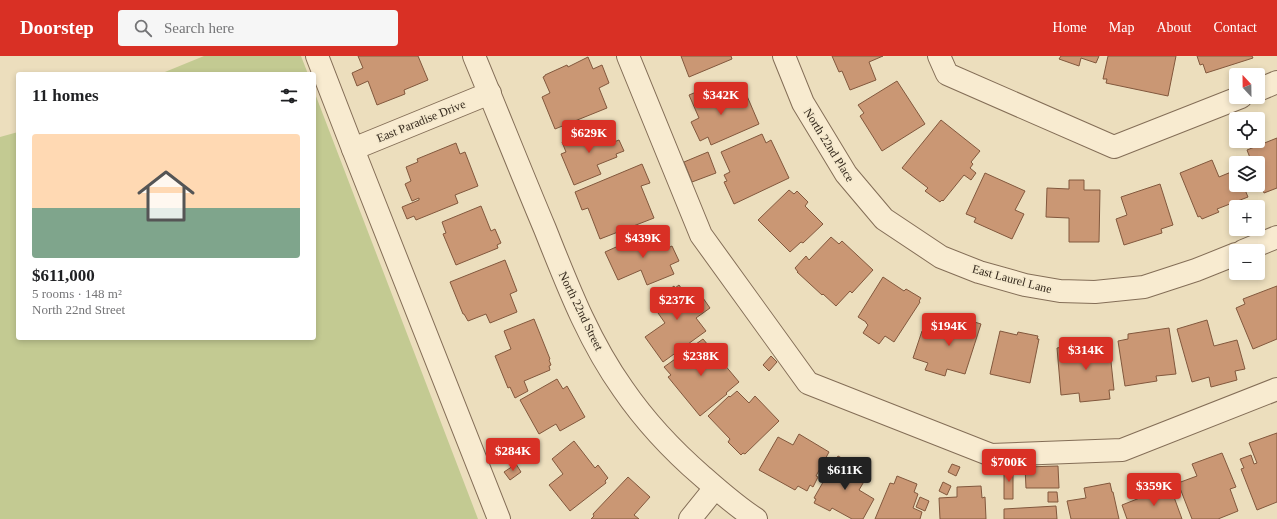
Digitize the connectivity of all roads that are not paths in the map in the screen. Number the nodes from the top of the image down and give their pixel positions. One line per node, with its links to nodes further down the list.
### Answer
1 (317, 56): 10 (street)
2 (474, 56): 8 (street, North 22nd Street)
3 (628, 56): 15 (street)
4 (784, 56): 11 (street, North 22nd Place)
5 (939, 56): 9 (street)
6 (1277, 82): 7 (street)
7 (1265, 87)
8 (490, 94): 10 (street, East Paradise Drive); 16 (street, North 22nd Street)
9 (1229, 102)
10 (353, 149): 17 (street)
11 (910, 236): 14 (street, East Laurel Lane)
12 (1277, 238): 13 (street)
13 (1261, 244)
14 (1229, 257)
15 (1277, 390)
16 (715, 488): 18 (street); 19 (street, North 22nd Street)
17 (499, 519)
18 (690, 519)
19 (756, 519)

